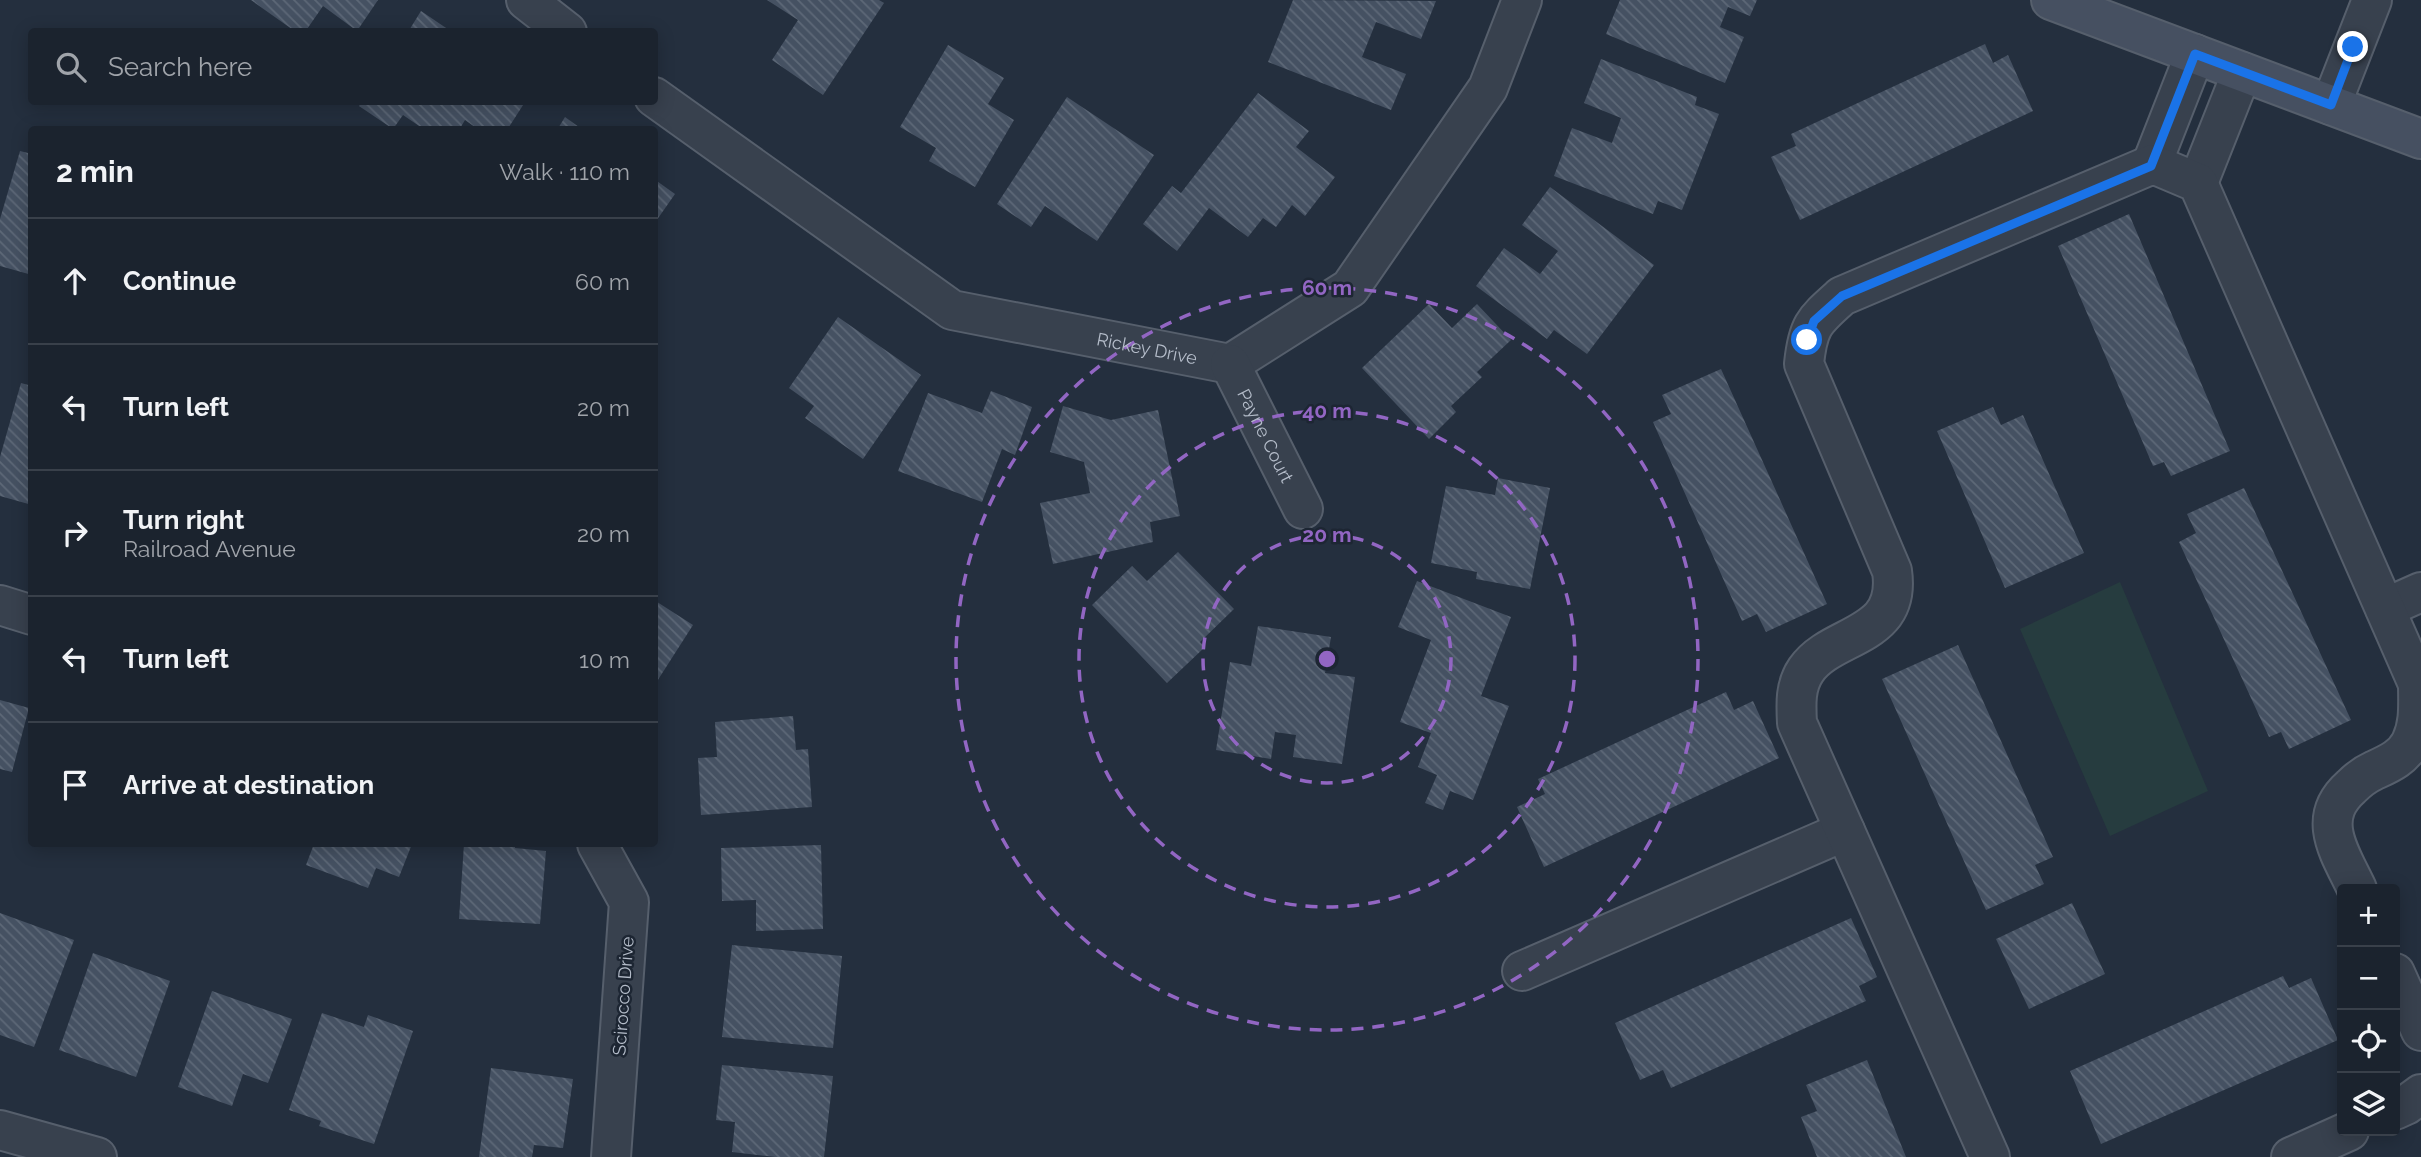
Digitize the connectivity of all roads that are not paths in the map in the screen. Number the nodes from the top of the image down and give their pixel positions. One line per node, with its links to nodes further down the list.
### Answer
1 (526, 0): 5 (street)
2 (1522, 0): 13 (street)
3 (2051, 0): 6 (street)
4 (2372, 0): 9 (street)
5 (562, 28)
6 (2195, 54): 7 (street); 11 (street)
7 (2242, 72): 9 (street); 12 (street)
8 (658, 100): 13 (street, Rickey Drive)
9 (2331, 105): 10 (street)
10 (2418, 130)
11 (2151, 166): 12 (street); 19 (street)
12 (2198, 183): 17 (street)
13 (1230, 364): 14 (street, Payne Court)
14 (1303, 509)
15 (2421, 592): 17 (street)
16 (0, 606): 18 (street)
17 (2385, 608): 21 (street)
18 (28, 614)
19 (1845, 831): 22 (street); 31 (street)
20 (599, 847): 30 (street, Scirocco Drive)
21 (2355, 884)
22 (1522, 971)
23 (2400, 984): 24 (street)
24 (2421, 1031)
25 (2421, 1094): 26 (street)
26 (2400, 1108)
27 (0, 1130): 29 (street)
28 (2338, 1136): 32 (street)
29 (97, 1157)
30 (611, 1157)
31 (1990, 1157)
32 (2291, 1157)

